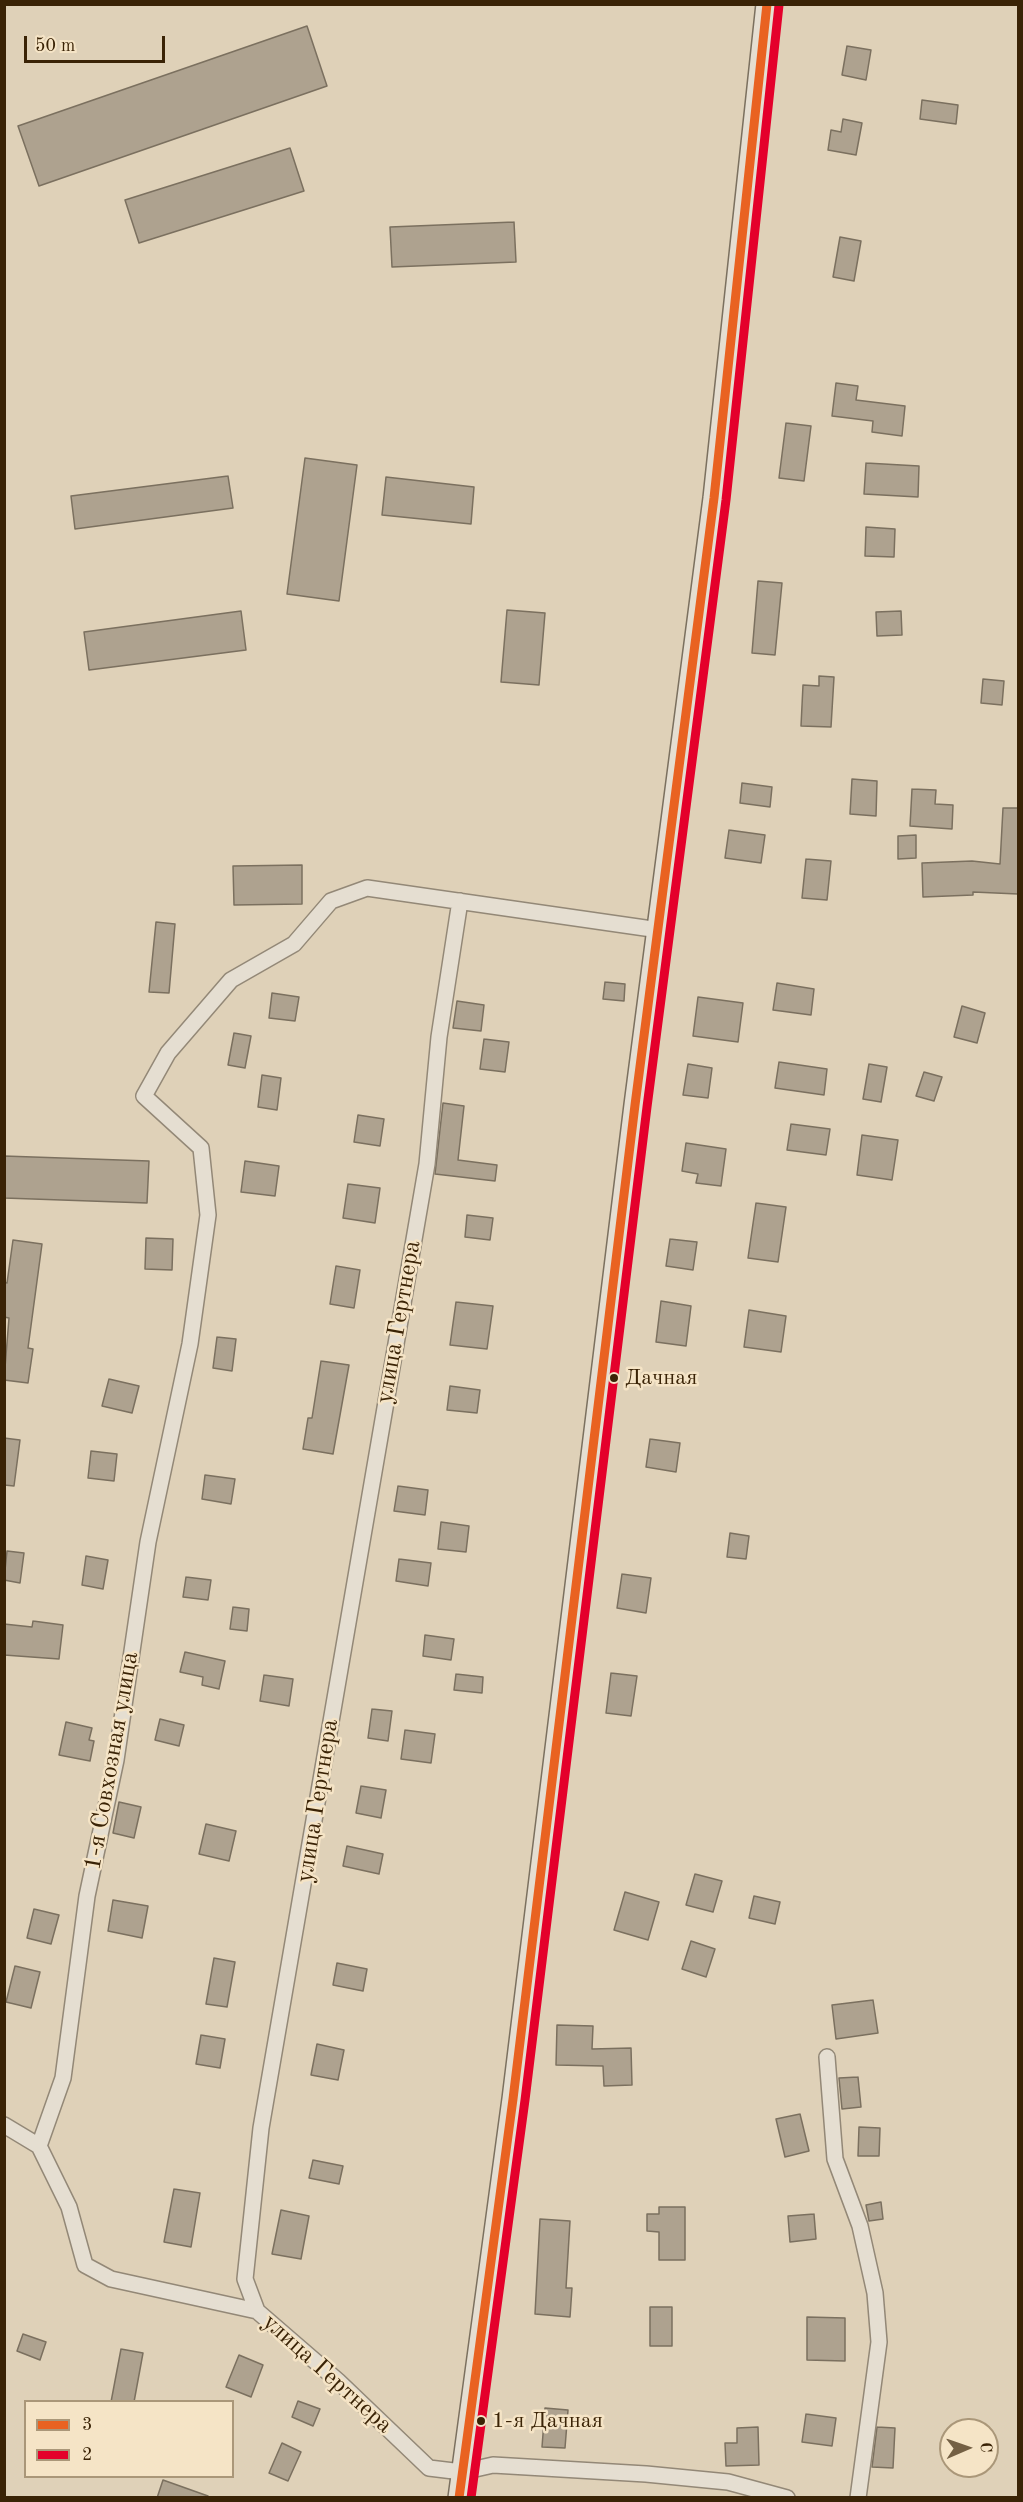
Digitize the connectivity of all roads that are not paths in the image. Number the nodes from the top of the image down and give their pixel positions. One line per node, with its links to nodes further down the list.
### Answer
1 (766, 4): 3 (main road)
2 (459, 901): 3 (street); 6 (street, 1-я Совхозная улица); 7 (street, улица Гертнера)
3 (659, 930): 8 (main road)
4 (827, 2057): 11 (street)
5 (4, 2125): 6 (street)
6 (39, 2146): 7 (street)
7 (257, 2311): 8 (street, улица Гертнера)
8 (462, 2472): 9 (main road); 10 (street, улица Гертнера)
9 (459, 2498)
10 (788, 2498)
11 (858, 2498)

